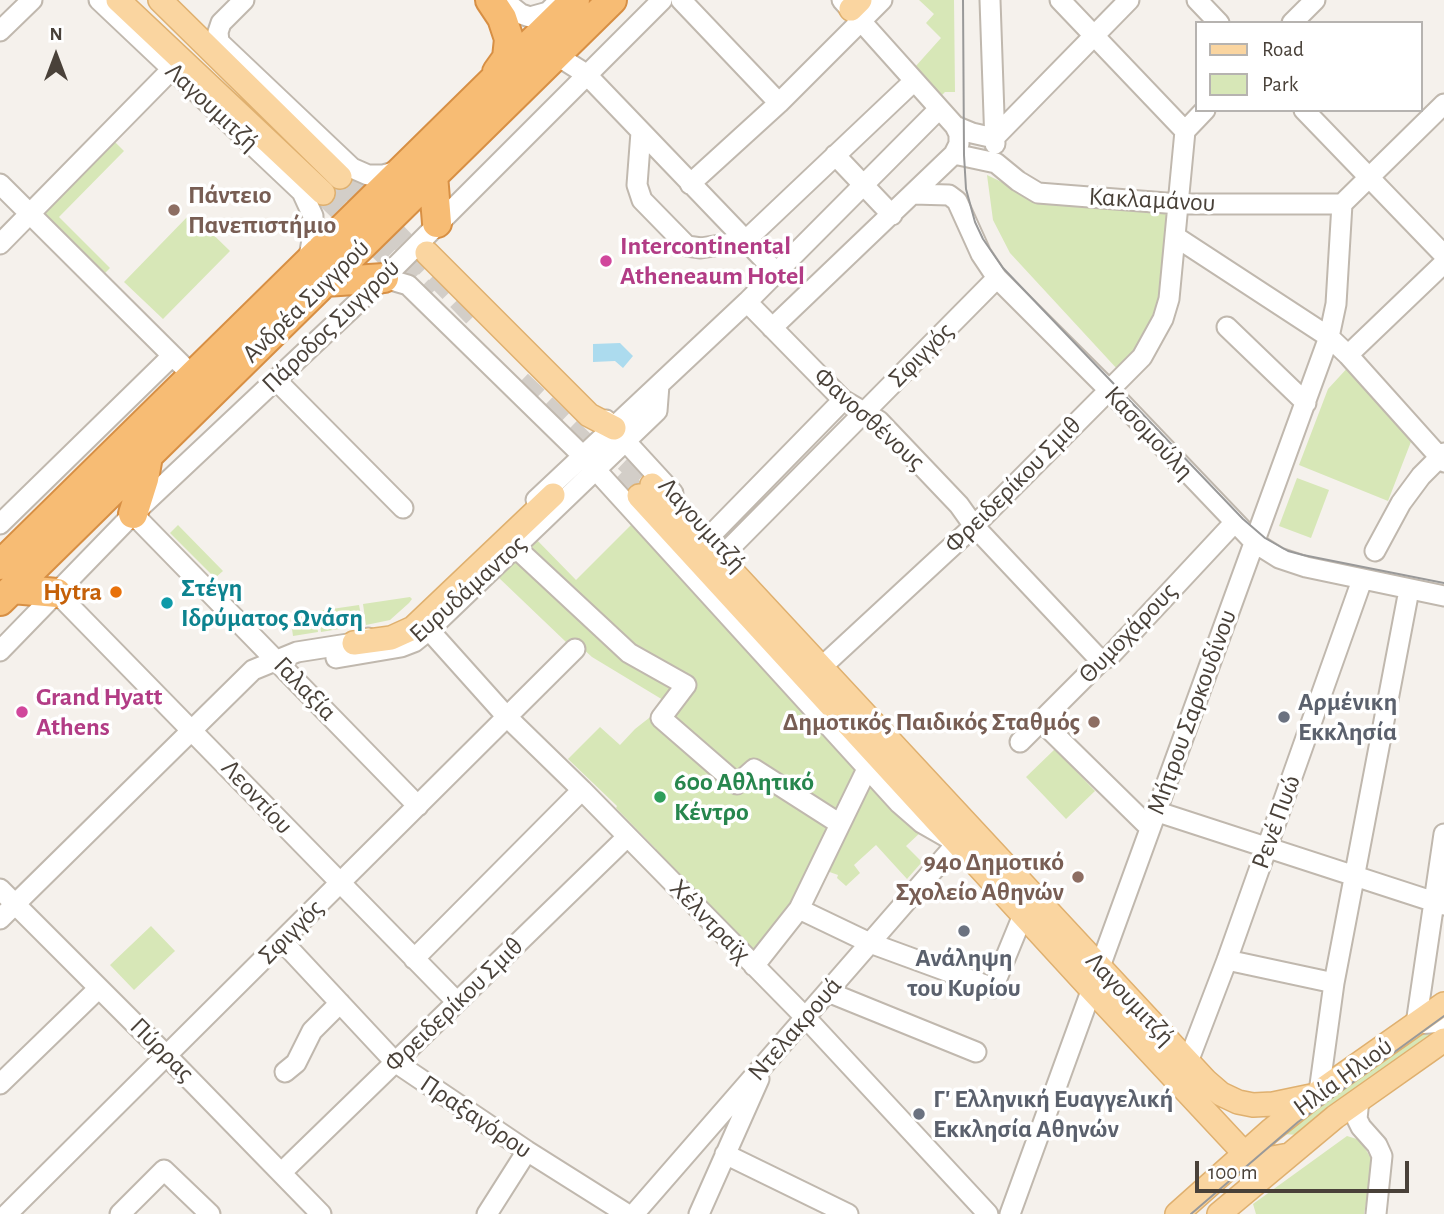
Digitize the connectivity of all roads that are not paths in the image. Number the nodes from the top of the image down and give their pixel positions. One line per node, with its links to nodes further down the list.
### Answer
1 (32, 0): 22 (street)
2 (99, 0): 25 (street, Λαγουμιτζή)
3 (118, 0): 48 (main road, Λαγουμιτζή)
4 (160, 0): 42 (main road, Λαγουμιτζή)
5 (244, 0): 42 (street, Λαγουμιτζή)
6 (475, 0): 27 (highway)
7 (490, 0): 27 (highway)
8 (503, 0): 18 (street)
9 (611, 0): 24 (highway, Ανδρέα Συγγρού)
10 (662, 0): 26 (street, Πάροδος Συγγρού)
11 (681, 0): 29 (street)
12 (882, 0): 19 (street)
13 (990, 0): 37 (street)
14 (1059, 0): 23 (street)
15 (1129, 0): 23 (street)
16 (1197, 0): 20 (street)
17 (1315, 0): 21 (street)
18 (564, 1): 24 (highway, Ανδρέα Συγγρού)
19 (854, 7): 28 (street); 29 (street)
20 (1217, 21)
21 (1294, 21)
22 (0, 31)
23 (1094, 36): 35 (street); 37 (street)
24 (547, 46): 26 (street); 27 (highway, Ανδρέα Συγγρού); 43 (highway, Ανδρέα Συγγρού)
25 (172, 69): 52 (street); 61 (street, Λαγουμιτζή)
26 (586, 74): 36 (street); 54 (street, Πάροδος Συγγρού)
27 (494, 76): 41 (highway, Ανδρέα Συγγρού)
28 (914, 80): 31 (street); 38 (street)
29 (779, 103): 46 (street)
30 (1444, 104): 44 (street)
31 (939, 110): 34 (street); 47 (street, Ευρυδάμαντος)
32 (1203, 112): 35 (street)
33 (1307, 112): 44 (street)
34 (963, 130): 37 (street); 39 (street)
35 (1185, 131): 50 (street, Φρειδερίκου Σμιθ)
36 (641, 132): 46 (street); 56 (street)
37 (995, 138): 40 (street)
38 (835, 155): 47 (street); 56 (street)
39 (963, 155): 40 (street, Κακλαμάνου); 49 (street)
40 (996, 163): 50 (street, Κακλαμάνου)
41 (404, 168): 42 (street); 61 (highway, Ανδρέα Συγγρού)
42 (346, 172)
43 (433, 176): 54 (highway); 61 (highway, Ανδρέα Συγγρού)
44 (1369, 178): 51 (street); 59 (street)
45 (0, 184): 52 (street)
46 (690, 184): 56 (street)
47 (863, 184): 53 (street); 62 (street, Ευρυδάμαντος)
48 (323, 193)
49 (913, 194): 53 (street); 64 (street, Κασομούλη)
50 (1178, 204): 51 (street, Κακλαμάνου); 55 (street, Φρειδερίκου Σμιθ)
51 (1342, 204): 68 (street, Μήτρου Σαρκουδίνου)
52 (31, 215): 57 (street); 70 (street)
53 (892, 215): 67 (street)
54 (437, 223): 63 (street, Πάροδος Συγγρού); 77 (street, Λαγουμιτζή)
55 (1176, 237): 68 (street); 73 (street, Φρειδερίκου Σμιθ)
56 (745, 241): 62 (street)
57 (0, 244)
58 (427, 253): 77 (main road)
59 (1444, 255)
60 (1444, 262): 69 (street)
61 (316, 272): 63 (highway); 71 (highway, Ανδρέα Συγγρού); 78 (highway, Ανδρέα Συγγρού)
62 (776, 272): 65 (street, Ευρυδάμαντος)
63 (384, 278): 72 (street, Πάροδος Συγγρού); 80 (street, Λαγουμιτζή)
64 (997, 278): 73 (street, Κασομούλη); 76 (street, Σφιγγός)
65 (747, 302): 67 (street, Φανοσθένους); 77 (street, Ευρυδάμαντος)
66 (1227, 327): 75 (street)
67 (772, 328): 74 (street, Φανοσθένους)
68 (1329, 337): 69 (street); 75 (street, Μήτρου Σαρκουδίνου)
69 (1348, 355): 79 (street)
70 (171, 357): 71 (street); 86 (street)
71 (192, 376): 93 (highway, Ανδρέα Συγγρού)
72 (275, 379): 83 (street); 84 (street, Πάροδος Συγγρού)
73 (1109, 390): 85 (street, Κασομούλη); 87 (street, Φρειδερίκου Σμιθ)
74 (844, 400): 76 (street, Φανοσθένους); 88 (street)
75 (1306, 403): 89 (street, Μήτρου Σαρκουδίνου)
76 (865, 412): 87 (street, Φανοσθένους); 92 (street, Σφιγγός)
77 (620, 435): 80 (street, Ευρυδάμαντος); 88 (street, Λαγουμιτζή)
78 (148, 456): 84 (highway); 93 (highway, Ανδρέα Συγγρού)
79 (1442, 458): 91 (street)
80 (590, 463): 90 (street, Ευρυδάμαντος); 99 (street, Ευρυδάμαντος); 109 (street, Λαγουμιτζή)
81 (646, 491): 116 (main road, Λαγουμιτζή)
82 (553, 495): 99 (main road)
83 (403, 508)
84 (133, 514): 96 (street, Πάροδος Συγγρού); 102 (street, Γαλαξία)
85 (1234, 523): 89 (street, Κασομούλη); 104 (street, Θυμοχάρους)
86 (0, 524)
87 (974, 526): 103 (street, Φρειδερίκου Σμιθ); 104 (street, Φανοσθένους)
88 (711, 535): 92 (street, Λαγουμιτζή)
89 (1255, 543): 94 (street, Κασομούλη); 112 (street, Μήτρου Σαρκουδίνου)
90 (515, 547): 98 (street, Ευρυδάμαντος); 113 (street)
91 (1375, 551)
92 (726, 552): 103 (street, Λαγουμιτζή)
93 (5, 569): 96 (highway)
94 (1362, 580): 95 (street, Κασομούλη); 117 (street, Ρενέ Πυώ)
95 (1409, 590): 97 (street, Κασομούλη); 118 (street)
96 (57, 593): 101 (street, Πάροδος Συγγρού); 107 (street, Λεοντίου)
97 (1444, 596)
98 (429, 630): 102 (street, Ευρυδάμαντος); 105 (street, Χέλντραϊχ)
99 (354, 643): 102 (street, Ευρυδάμαντος)
100 (575, 649): 105 (street, Σφιγγός)
101 (0, 651)
102 (276, 659): 107 (street, Ευρυδάμαντος); 111 (street, Γαλαξία)
103 (827, 662): 116 (street, Λαγουμιτζή)
104 (1101, 662): 106 (street, Θυμοχάρους)
105 (507, 717): 110 (street, Χέλντραϊχ); 111 (street, Σφιγγός)
106 (1041, 721): 108 (street, Θυμοχάρους); 112 (street)
107 (192, 729): 119 (street, Λεοντίου); 122 (street, Ευρυδάμαντος)
108 (1020, 742)
109 (867, 769): 113 (street); 116 (street, Λαγουμιτζή)
110 (582, 790): 115 (street, Χέλντραϊχ); 128 (street)
111 (418, 806): 119 (street, Σφιγγός)
112 (1152, 819): 117 (street); 131 (street, Μήτρου Σαρκουδίνου)
113 (840, 824): 123 (street)
114 (1444, 834): 121 (street)
115 (627, 836): 130 (street, Χέλντραϊχ); 136 (street, Φρειδερίκου Σμιθ)
116 (965, 837): 124 (main road, Λαγουμιτζή); 127 (street, Ντελακρουά); 131 (main road, Λαγουμιτζή)
117 (1267, 848): 118 (street); 129 (street, Ρενέ Πυώ)
118 (1355, 876): 121 (street); 132 (street)
119 (340, 884): 126 (street, Σφιγγός); 128 (street, Λεοντίου)
120 (0, 889): 122 (street, Πύρρας)
121 (1438, 903): 141 (street)
122 (15, 904): 125 (street, Ευρυδάμαντος); 133 (street, Πύρρας)
123 (799, 909): 127 (street); 130 (street)
124 (1023, 915): 127 (street); 134 (main road, Λαγουμιτζή)
125 (0, 919)
126 (282, 941): 137 (street, Πραξαγόρου); 144 (street, Σφιγγός)
127 (870, 943): 135 (street, Ντελακρουά)
128 (414, 959): 136 (street, Λεοντίου)
129 (1227, 960): 132 (street); 147 (street, Ρενέ Πυώ)
130 (754, 966): 139 (street, Χέλντραϊχ)
131 (1100, 967): 134 (street, Μήτρου Σαρκουδίνου); 147 (main road, Λαγουμιτζή)
132 (1334, 983): 150 (street)
133 (99, 988): 144 (street, Πύρρας); 149 (street)
134 (1091, 989): 153 (main road, Λαγουμιτζή); 168 (street, Μήτρου Σαρκουδίνου)
135 (828, 992): 139 (street, Ντελακρουά); 143 (street)
136 (457, 1002): 145 (street, Φρειδερίκου Σμιθ)
137 (340, 1003): 145 (street, Πραξαγόρου); 148 (street)
138 (1444, 1004): 141 (main road, Ηλία Ηλιού)
139 (806, 1018): 146 (street, Ντελακρουά); 167 (street, Χέλντραϊχ)
140 (1444, 1022): 141 (street)
141 (1416, 1024): 150 (main road, Ηλία Ηλιού)
142 (1444, 1040): 151 (main road, Ηλία Ηλιού)
143 (976, 1052)
144 (167, 1056): 156 (street, Πύρρας); 158 (street, Σφιγγός)
145 (395, 1062): 152 (street, Πραξαγόρου); 156 (street, Φρειδερίκου Σμιθ)
146 (766, 1062): 154 (street); 164 (street, Ντελακρουά)
147 (1188, 1062): 150 (main road, Λαγουμιτζή)
148 (285, 1072)
149 (0, 1084)
150 (1317, 1093): 153 (main road, Ηλία Ηλιού)
151 (1359, 1099): 155 (main road, Ηλία Ηλιού); 171 (street)
152 (527, 1151): 162 (street); 163 (street, Πραξαγόρου)
153 (1239, 1151): 155 (main road); 157 (main road); 169 (main road, Ηλία Ηλιού)
154 (725, 1154): 165 (street); 166 (street)
155 (1289, 1155): 157 (main road, Ηλία Ηλιού)
156 (281, 1173): 161 (street, Πύρρας)
157 (1242, 1205): 170 (main road, Ηλία Ηλιού)
158 (7, 1214)
159 (120, 1214): 160 (street)
160 (210, 1214)
161 (321, 1214)
162 (487, 1214)
163 (628, 1214)
164 (634, 1214)
165 (699, 1214)
166 (848, 1214)
167 (988, 1214)
168 (1010, 1214)
169 (1177, 1214)
170 (1219, 1214)
171 (1376, 1214)

